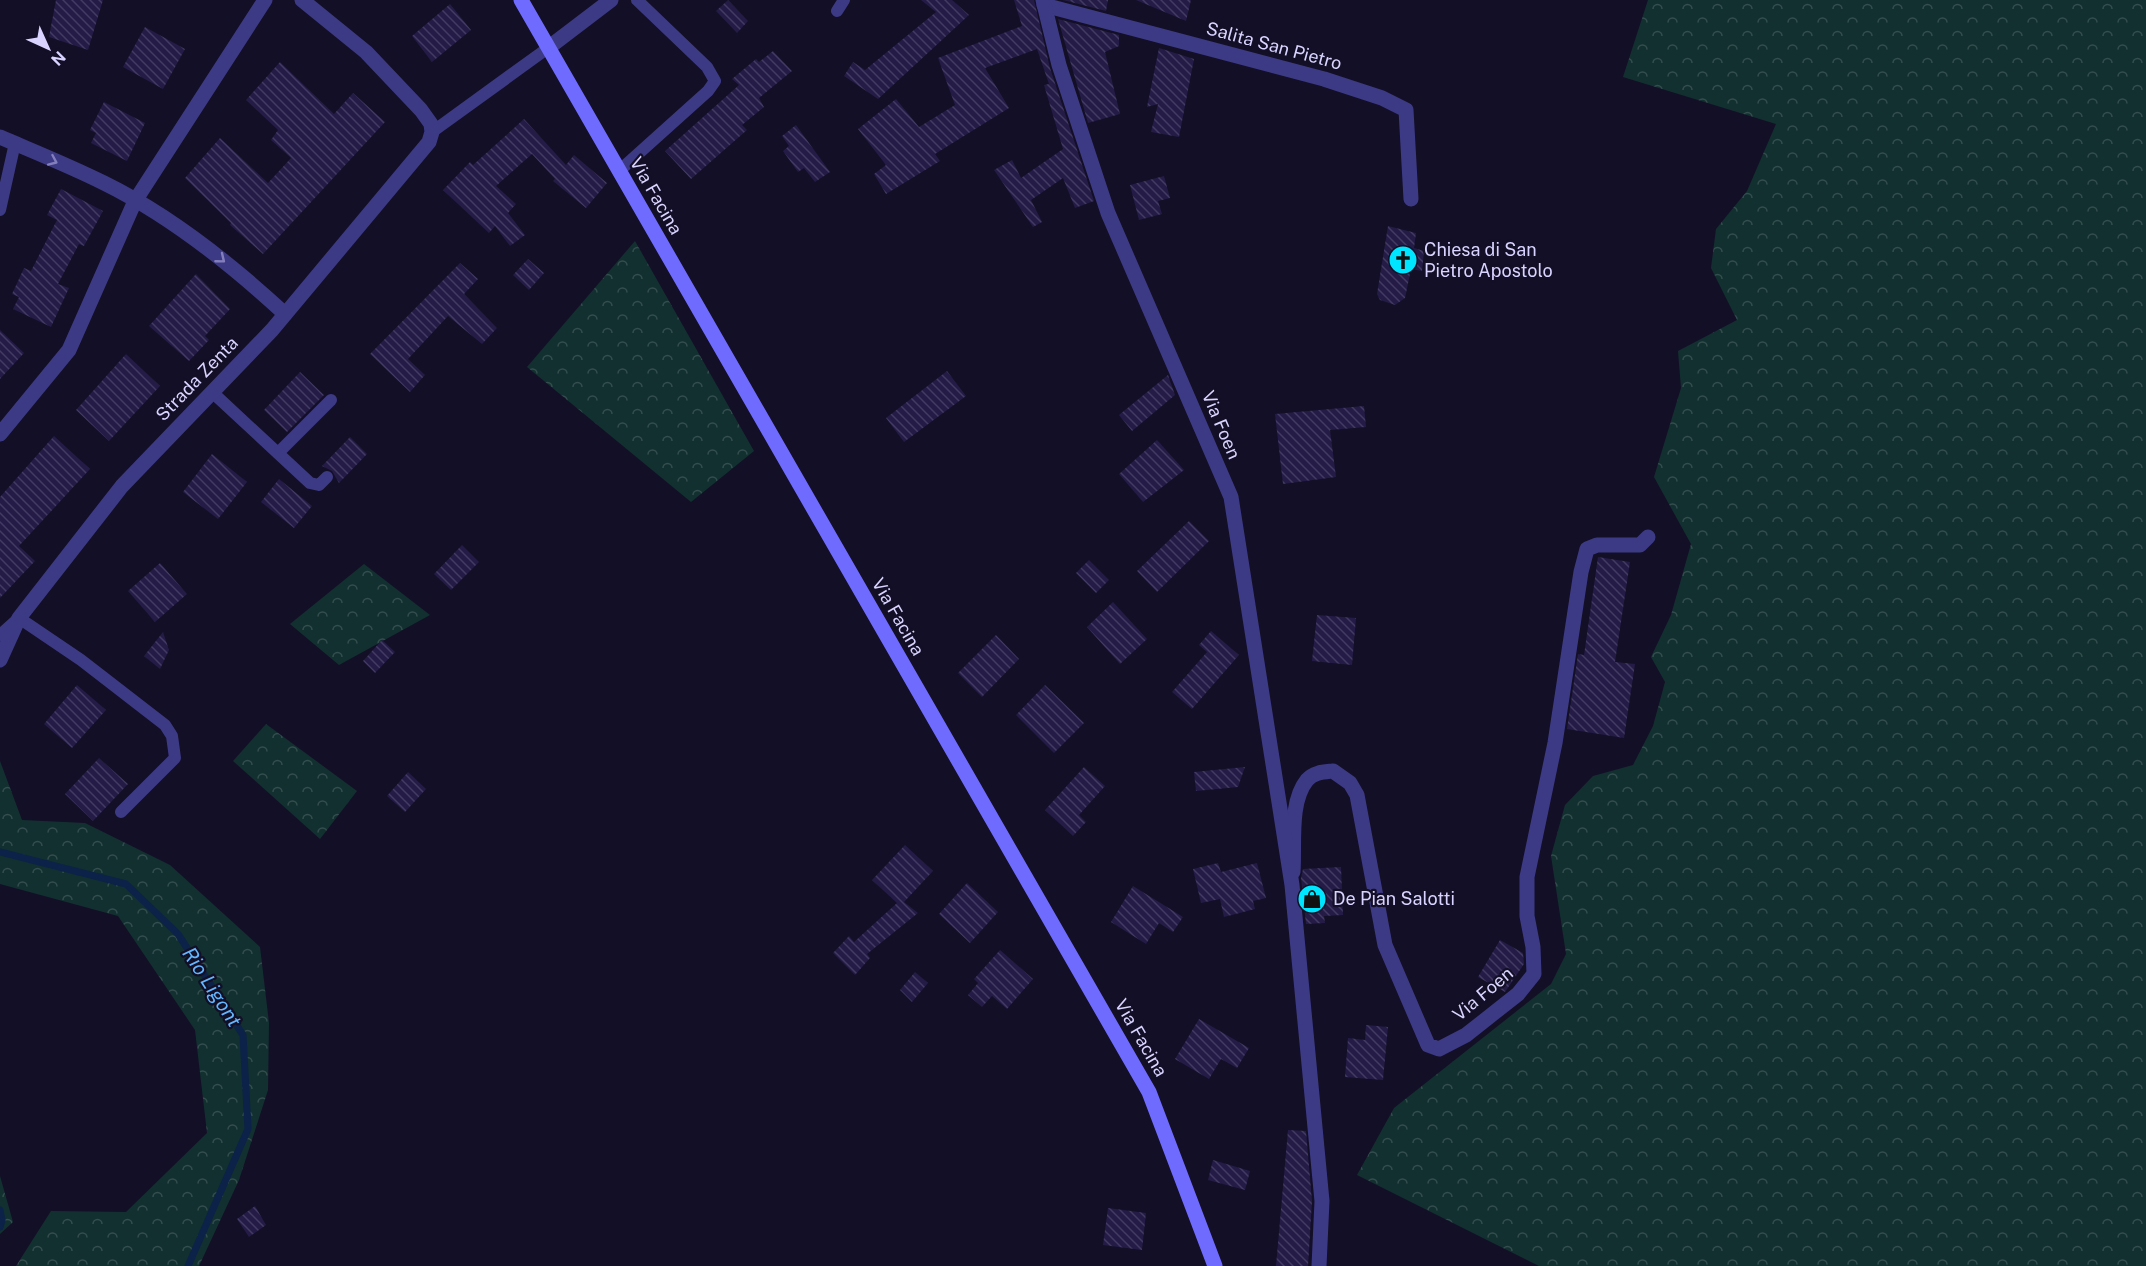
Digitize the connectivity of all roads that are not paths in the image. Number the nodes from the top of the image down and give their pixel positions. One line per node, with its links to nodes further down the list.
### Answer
1 (265, 0): 13 (street)
2 (302, 0): 8 (street)
3 (520, 0): 7 (main road, Via Facina)
4 (611, 0): 7 (street)
5 (637, 0): 11 (lane)
6 (1043, 2): 12 (street, Salita San Pietro); 26 (street, Via Foen)
7 (548, 48): 8 (lane); 11 (main road, Via Facina)
8 (432, 132): 15 (street, Strada Zenta)
9 (0, 137): 10 (street)
10 (15, 143): 13 (street, one-way to 13); 14 (lane)
11 (619, 171): 27 (main road, Via Facina)
12 (1411, 199)
13 (135, 201): 15 (street, one-way to 15); 18 (street)
14 (0, 210)
15 (285, 314): 16 (street, Strada Zenta)
16 (212, 392): 19 (lane); 22 (street, Strada Zenta)
17 (331, 400): 19 (lane)
18 (0, 434)
19 (278, 453): 20 (lane)
20 (327, 477)
21 (1648, 537): 26 (street, Via Foen)
22 (19, 618): 23 (lane); 24 (street, Strada Zenta); 25 (lane)
23 (0, 635)
24 (0, 660)
25 (122, 812)
26 (1292, 885): 28 (street, Via Foen)
27 (1215, 1266)
28 (1319, 1266)

